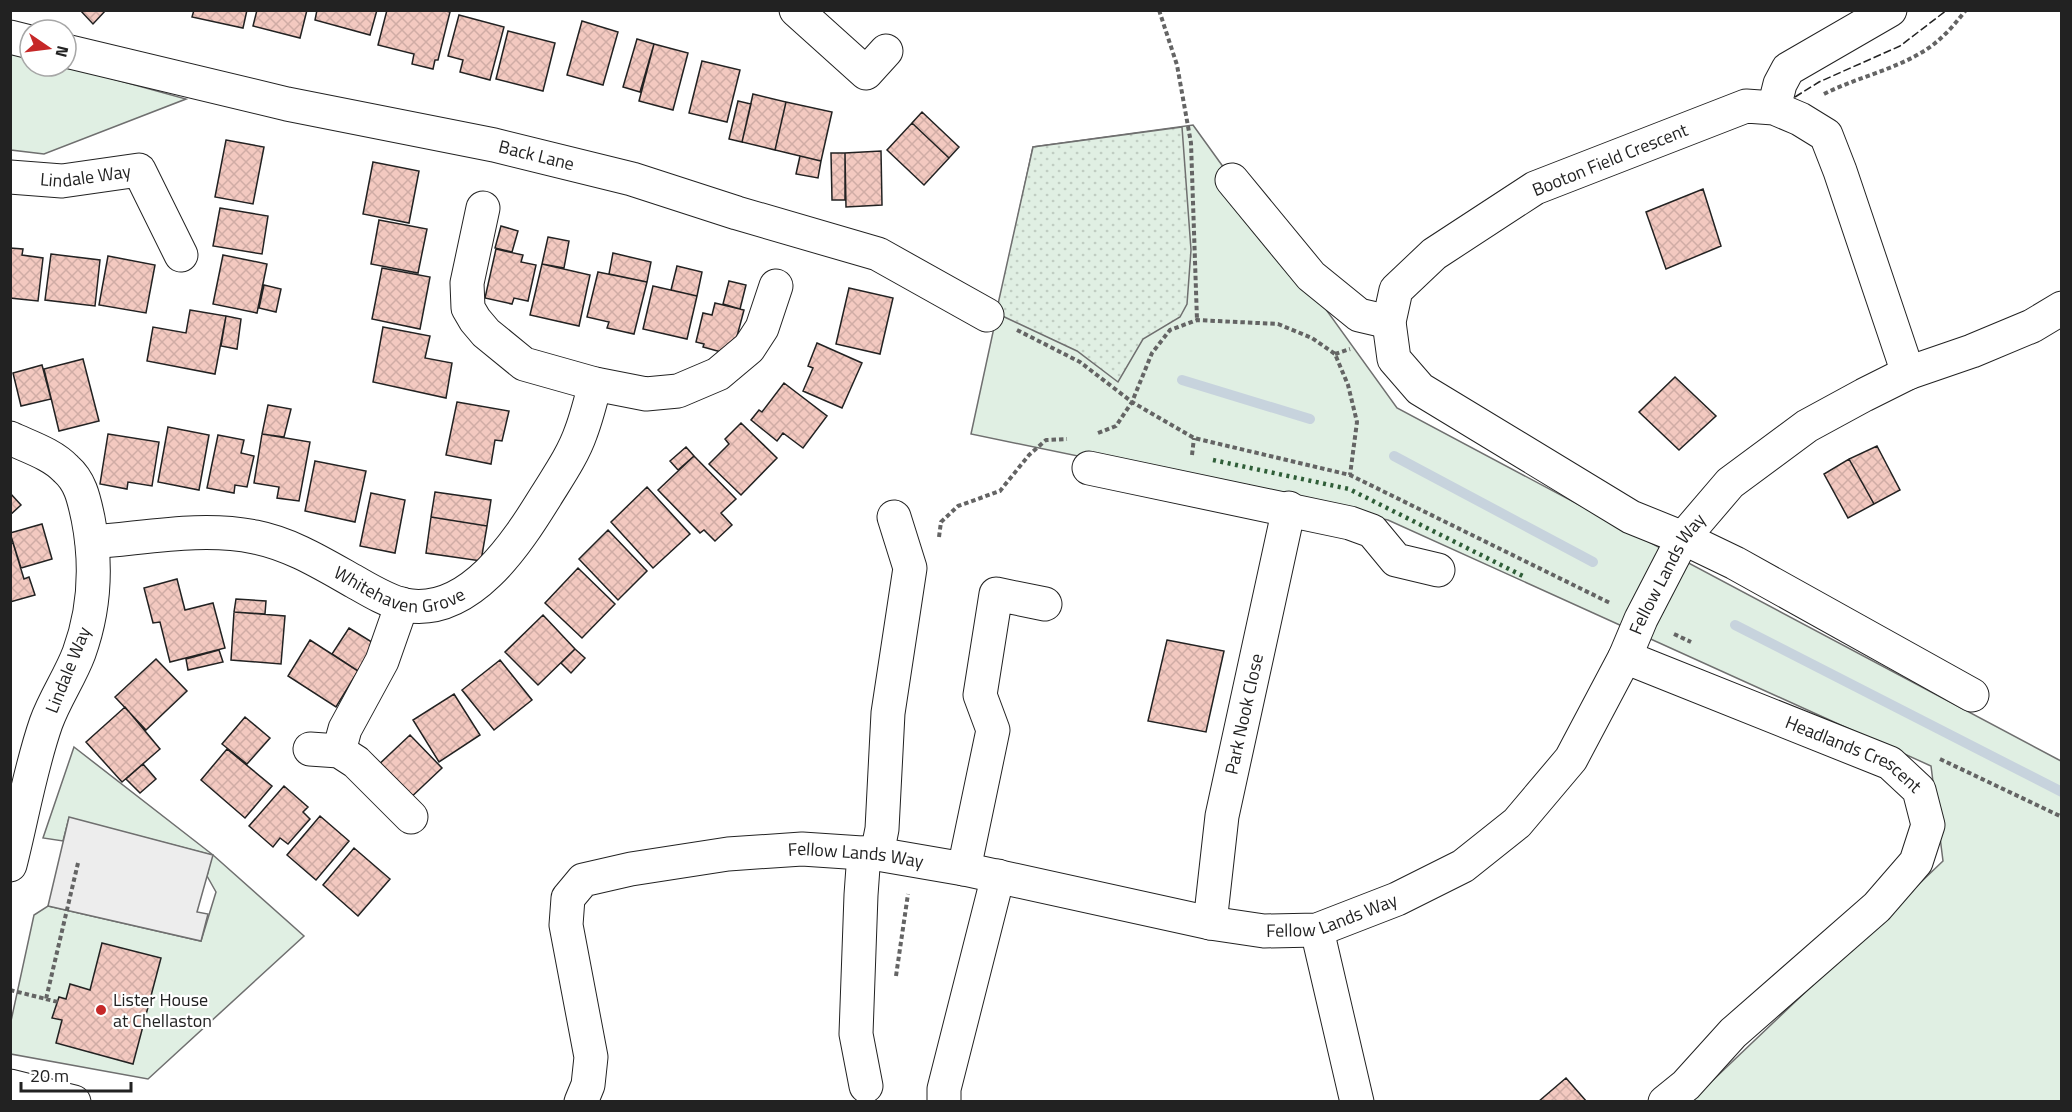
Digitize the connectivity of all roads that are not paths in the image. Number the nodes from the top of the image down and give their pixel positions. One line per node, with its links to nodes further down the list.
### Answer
1 (796, 10): 3 (street)
2 (1890, 10): 5 (street)
3 (886, 51)
4 (78, 54): 12 (street, Back Lane)
5 (1787, 113): 13 (street, Booton Field Crescent); 14 (street, Booton Field Crescent)
6 (10, 177): 9 (street, Lindale Way)
7 (1232, 180): 13 (street)
8 (483, 208): 15 (street)
9 (181, 255)
10 (776, 286): 15 (street)
11 (2061, 308): 14 (street, Fellow Lands Way)
12 (987, 315)
13 (1389, 322): 20 (street, Booton Field Crescent)
14 (1908, 373): 20 (street, Fellow Lands Way)
15 (595, 384): 23 (street, Whitehaven Grove)
16 (10, 438): 21 (street, Lindale Way)
17 (1089, 468): 18 (street)
18 (1289, 508): 22 (street); 33 (street, Park Nook Close)
19 (894, 516): 29 (street)
20 (1683, 538): 25 (street, Fellow Lands Way); 26 (street, Booton Field Crescent)
21 (92, 542): 23 (street, Whitehaven Grove); 27 (street, Lindale Way)
22 (1438, 570)
23 (402, 604): 28 (street)
24 (1045, 604): 31 (street)
25 (1625, 657): 34 (street, Fellow Lands Way); 41 (street, Headlands Crescent)
26 (1972, 695)
27 (21, 772): 30 (street, Lindale Way)
28 (411, 817)
29 (871, 854): 31 (street, Fellow Lands Way); 36 (street); 38 (street, Fellow Lands Way)
30 (10, 865)
31 (964, 869): 32 (street, Fellow Lands Way)
32 (998, 876): 33 (street, Fellow Lands Way); 39 (street)
33 (1210, 923): 34 (street, Fellow Lands Way)
34 (1317, 930): 40 (street)
35 (10, 1086): 37 (street)
36 (866, 1086)
37 (74, 1101)
38 (581, 1101)
39 (944, 1101)
40 (1357, 1101)
41 (1665, 1101)

